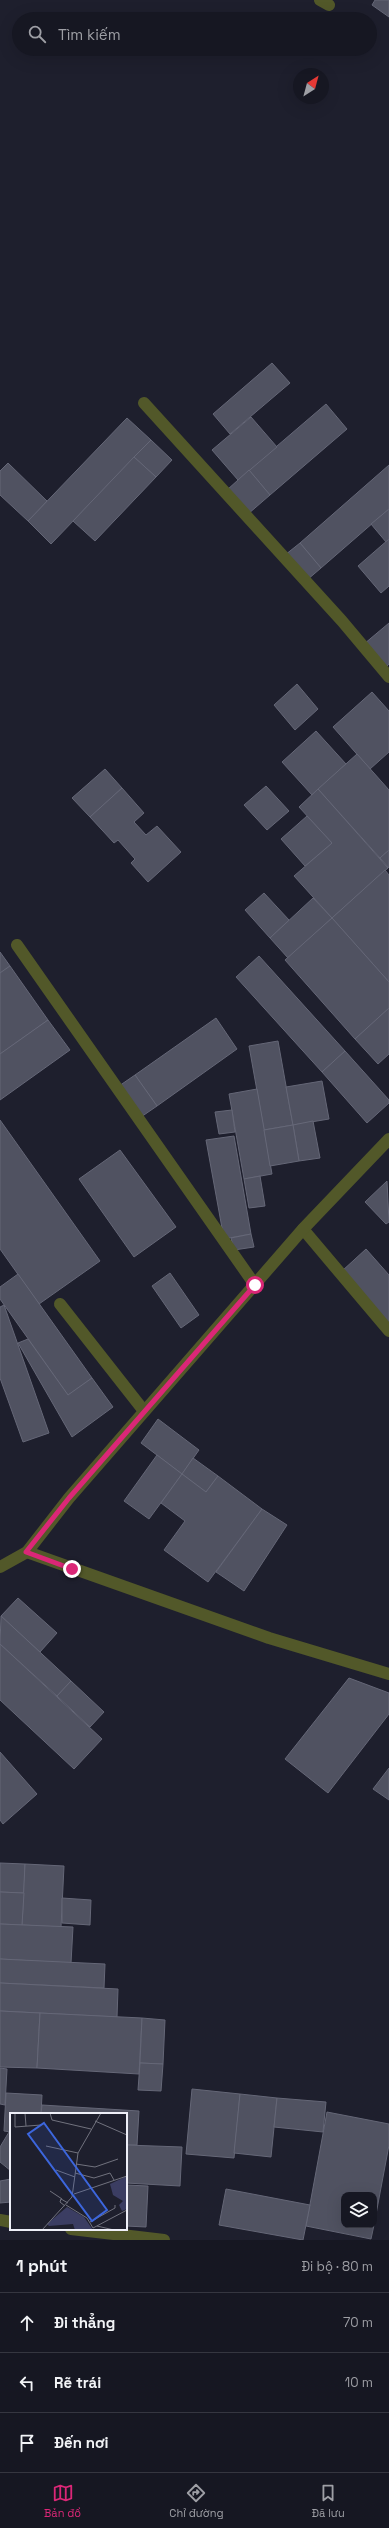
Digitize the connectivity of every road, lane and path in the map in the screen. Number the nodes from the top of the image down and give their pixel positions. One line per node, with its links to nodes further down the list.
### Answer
1 (144, 403): 2 (street)
2 (389, 677)
3 (17, 945): 6 (street)
4 (389, 1139): 5 (street)
5 (303, 1229): 6 (street); 8 (street)
6 (255, 1285): 9 (street)
7 (60, 1304): 9 (street)
8 (389, 1331)
9 (144, 1411): 10 (street)
10 (26, 1552): 11 (street); 12 (street)
11 (0, 1567)
12 (389, 1674)
13 (0, 2220): 14 (street)
14 (10, 2222)
15 (79, 2230): 16 (street)
16 (164, 2240)

